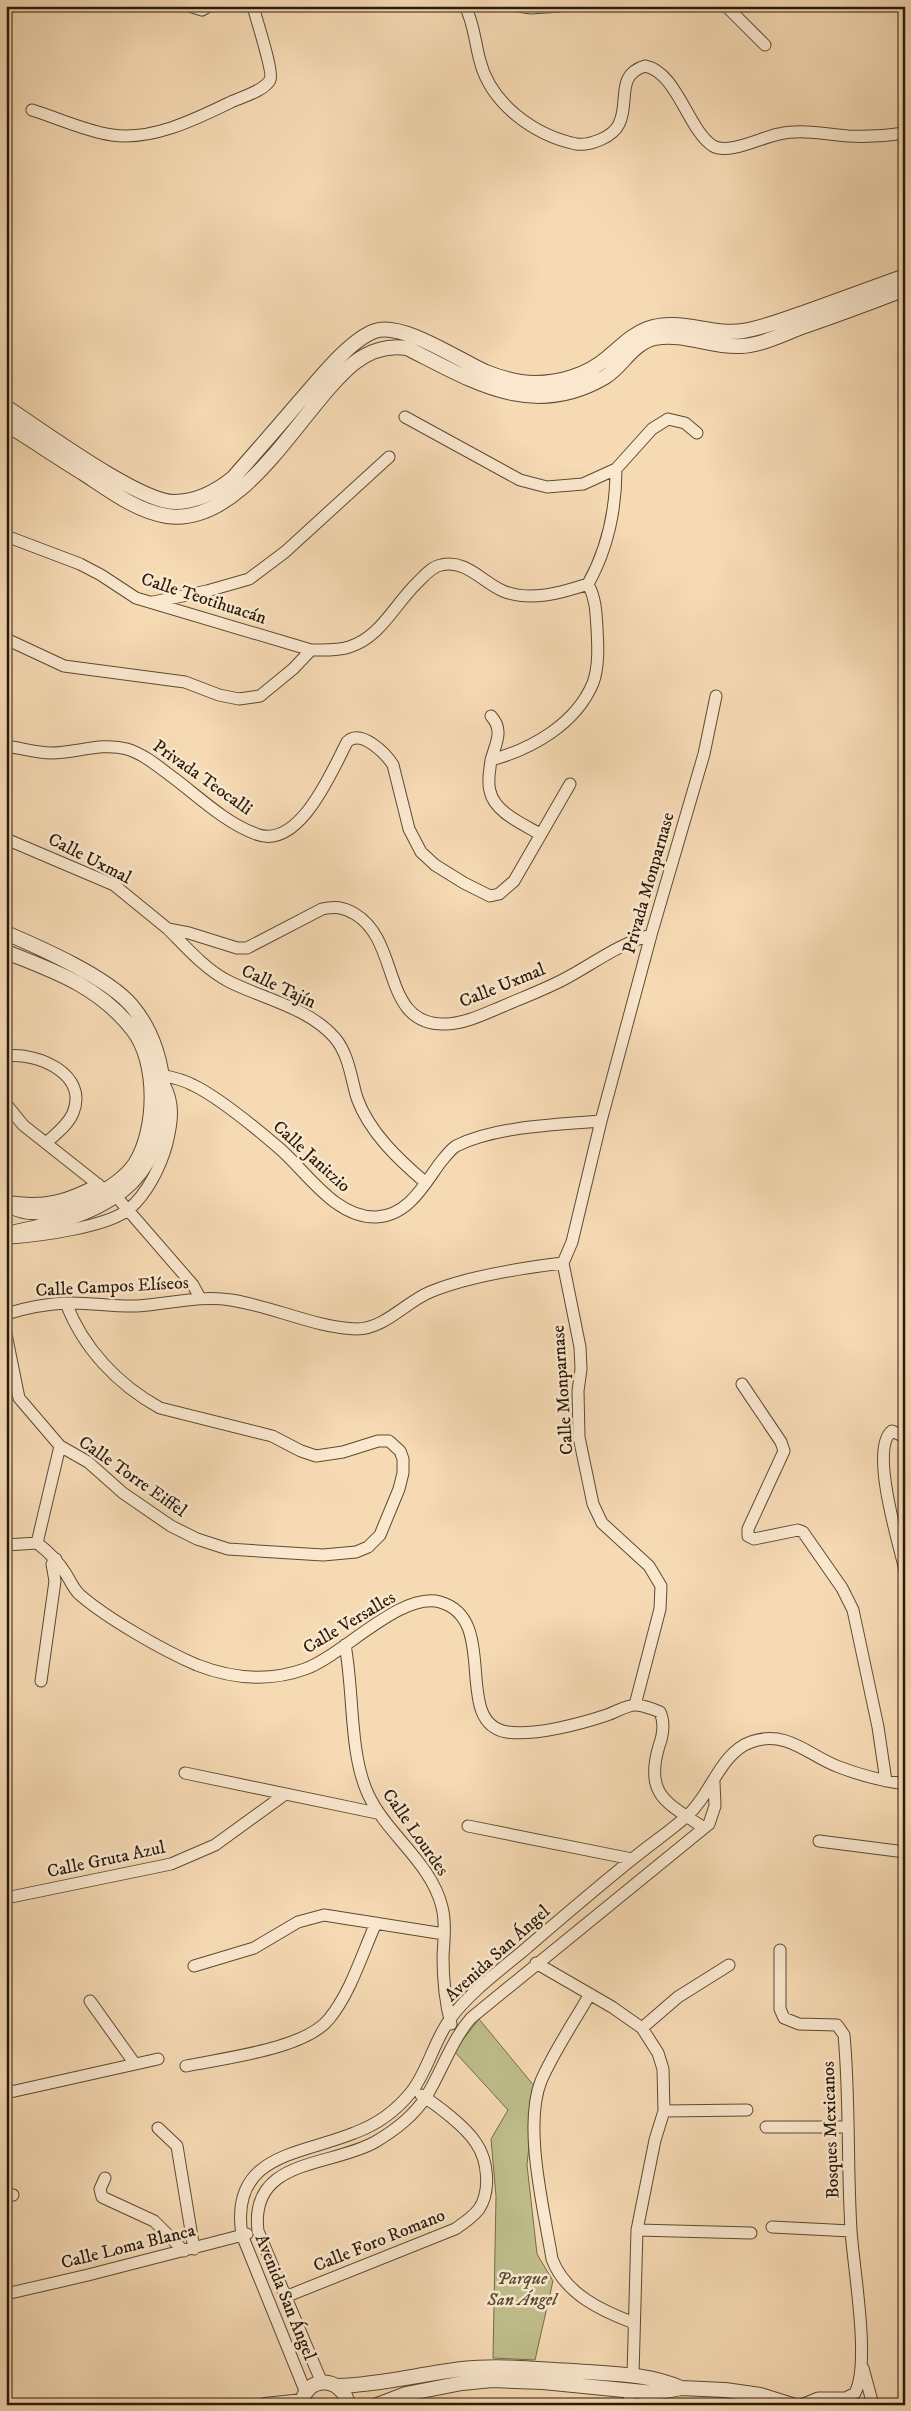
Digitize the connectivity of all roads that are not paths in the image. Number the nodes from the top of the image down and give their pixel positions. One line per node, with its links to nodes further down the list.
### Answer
1 (189, 6): 2 (street)
2 (210, 6)
3 (254, 6): 9 (street)
4 (465, 6): 10 (street)
5 (518, 6): 6 (street)
6 (560, 6)
7 (726, 6): 8 (street)
8 (765, 45)
9 (32, 110)
10 (905, 134)
11 (905, 276): 13 (street)
12 (905, 289): 13 (street)
13 (845, 304): 14 (street); 16 (street)
14 (6, 407)
15 (405, 417): 19 (street)
16 (6, 424)
17 (697, 433): 19 (street)
18 (389, 457): 22 (street)
19 (616, 469): 21 (street)
20 (6, 539): 22 (street, Calle Teotihuacán)
21 (588, 584): 24 (street, Calle Teotihuacán); 28 (street)
22 (153, 602): 24 (street, Calle Teotihuacán)
23 (6, 639): 24 (street)
24 (311, 650)
25 (716, 696): 33 (street, Privada Monparnase)
26 (491, 716): 28 (street)
27 (6, 746): 30 (street, Privada Teocalli)
28 (491, 760): 30 (street)
29 (570, 784): 30 (street, Privada Teocalli)
30 (540, 834)
31 (6, 839): 32 (street, Calle Uxmal)
32 (168, 929): 33 (street, Calle Uxmal); 41 (street, Calle Tajín)
33 (651, 934): 39 (street, Privada Monparnase)
34 (7, 936): 37 (street)
35 (6, 952): 42 (street)
36 (6, 1056): 40 (street)
37 (161, 1077): 41 (street, Calle Janitzio); 43 (street); 44 (street)
38 (6, 1104): 40 (street)
39 (601, 1121): 41 (street, Calle Janitzio); 46 (street)
40 (47, 1142): 42 (street)
41 (426, 1183)
42 (6, 1203)
43 (125, 1206): 45 (street); 47 (street)
44 (6, 1234)
45 (6, 1238)
46 (563, 1263): 47 (street, Calle Campos Elíseos); 62 (street, Calle Monparnase)
47 (200, 1298): 48 (street, Calle Campos Elíseos)
48 (66, 1303): 49 (street, Calle Campos Elíseos); 55 (street, Calle Torre Eiffel)
49 (6, 1314)
50 (6, 1334): 53 (street)
51 (742, 1384): 64 (street)
52 (6, 1398): 53 (street)
53 (19, 1398): 55 (street)
54 (905, 1437): 59 (street)
55 (60, 1446): 56 (street)
56 (36, 1543): 57 (street); 58 (street, Calle Versalles)
57 (6, 1545)
58 (56, 1559): 60 (street, Calle Versalles); 61 (street)
59 (905, 1570)
60 (345, 1645): 62 (street, Calle Versalles); 68 (street, Calle Lourdes)
61 (42, 1681)
62 (635, 1705): 69 (street)
63 (185, 1773): 67 (street)
64 (886, 1781): 65 (street, Avenida San Ángel); 66 (street, Avenida San Ángel)
65 (714, 1782): 69 (street, Avenida San Ángel); 71 (street, Avenida San Ángel)
66 (905, 1784)
67 (284, 1795): 68 (street); 75 (street, Calle Gruta Azul)
68 (377, 1812): 77 (street, Calle Lourdes)
69 (687, 1816): 71 (street); 74 (street, Avenida San Ángel)
70 (468, 1826): 74 (street)
71 (704, 1828): 79 (street, Avenida San Ángel)
72 (819, 1841): 73 (street)
73 (905, 1852)
74 (632, 1859): 84 (street, Avenida San Ángel)
75 (6, 1898)
76 (376, 1923): 77 (street); 81 (street); 89 (street)
77 (444, 1934): 84 (street, Calle Lourdes)
78 (780, 1950): 96 (street, Bosques Mexicanos)
79 (536, 1963): 82 (street); 86 (street, Avenida San Ángel)
80 (729, 1965): 85 (street)
81 (194, 1966)
82 (590, 1994): 85 (street); 108 (street)
83 (90, 2001): 88 (street)
84 (450, 2019): 86 (street, Calle Lourdes); 90 (street, Avenida San Ángel)
85 (642, 2028): 94 (street)
86 (456, 2040): 92 (street, Avenida San Ángel)
87 (158, 2059): 88 (street)
88 (135, 2064): 91 (street)
89 (186, 2066)
90 (413, 2090): 92 (street, Calle Foro Romano); 104 (street, Avenida San Ángel)
91 (6, 2094)
92 (426, 2098): 101 (street, Avenida San Ángel); 107 (street, Calle Foro Romano)
93 (747, 2110): 94 (street)
94 (664, 2112): 100 (street)
95 (766, 2127): 96 (street)
96 (848, 2127): 102 (street, Bosques Mexicanos)
97 (158, 2128): 105 (street)
98 (106, 2178): 105 (street)
99 (772, 2227): 102 (street)
100 (637, 2230): 103 (street); 108 (street)
101 (258, 2231): 104 (street, Calle Loma Blanca); 107 (street, Avenida San Ángel)
102 (851, 2231): 109 (street, Bosques Mexicanos)
103 (751, 2233)
104 (242, 2235): 105 (street, Calle Loma Blanca); 115 (street, Avenida San Ángel)
105 (189, 2250): 106 (street, Calle Loma Blanca)
106 (6, 2294)
107 (285, 2297): 111 (street, Avenida San Ángel)
108 (634, 2323): 110 (street)
109 (860, 2360): 121 (street, Bosques Mexicanos); 122 (street, Bosques Mexicanos)
110 (633, 2375): 112 (street); 113 (street)
111 (322, 2383): 112 (street); 115 (street)
112 (338, 2386): 118 (street)
113 (682, 2388): 114 (street); 116 (street)
114 (629, 2398): 119 (street)
115 (304, 2399): 117 (street)
116 (776, 2402): 120 (street)
117 (265, 2405)
118 (348, 2405)
119 (377, 2405)
120 (792, 2405)
121 (801, 2405)
122 (873, 2405)

